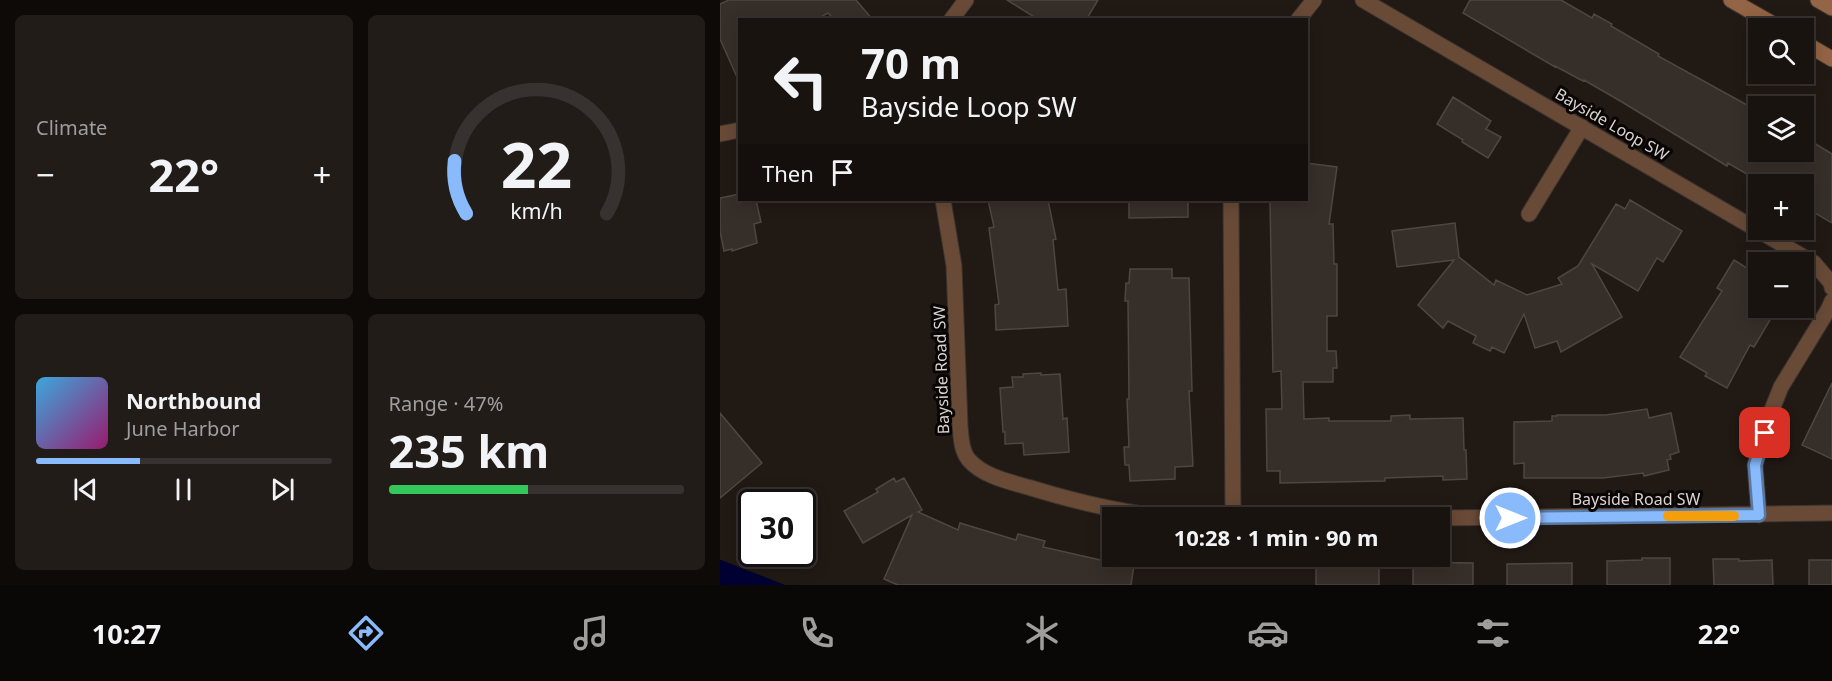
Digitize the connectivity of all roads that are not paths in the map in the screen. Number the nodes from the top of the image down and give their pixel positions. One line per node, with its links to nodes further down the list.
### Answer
1 (966, 0): 7 (street)
2 (1314, 0): 8 (street)
3 (1363, 0): 12 (street, Bayside Loop SW)
4 (1731, 0): 9 (main road)
5 (1818, 0): 6 (main road)
6 (1832, 8)
7 (952, 18)
8 (1300, 18)
9 (1762, 18)
10 (1814, 48): 11 (main road)
11 (1832, 59)
12 (1582, 127): 17 (street); 18 (street, Bayside Loop SW)
13 (738, 130): 14 (street)
14 (720, 134)
15 (943, 201): 20 (street, Bayside Road SW)
16 (1231, 201): 21 (street)
17 (1529, 214)
18 (1832, 288)
19 (1832, 301): 23 (street)
20 (1105, 507)
21 (1233, 507)
22 (1832, 513): 23 (street, Bayside Road SW)
23 (1759, 515): 24 (street, Bayside Road SW)
24 (1450, 518)

